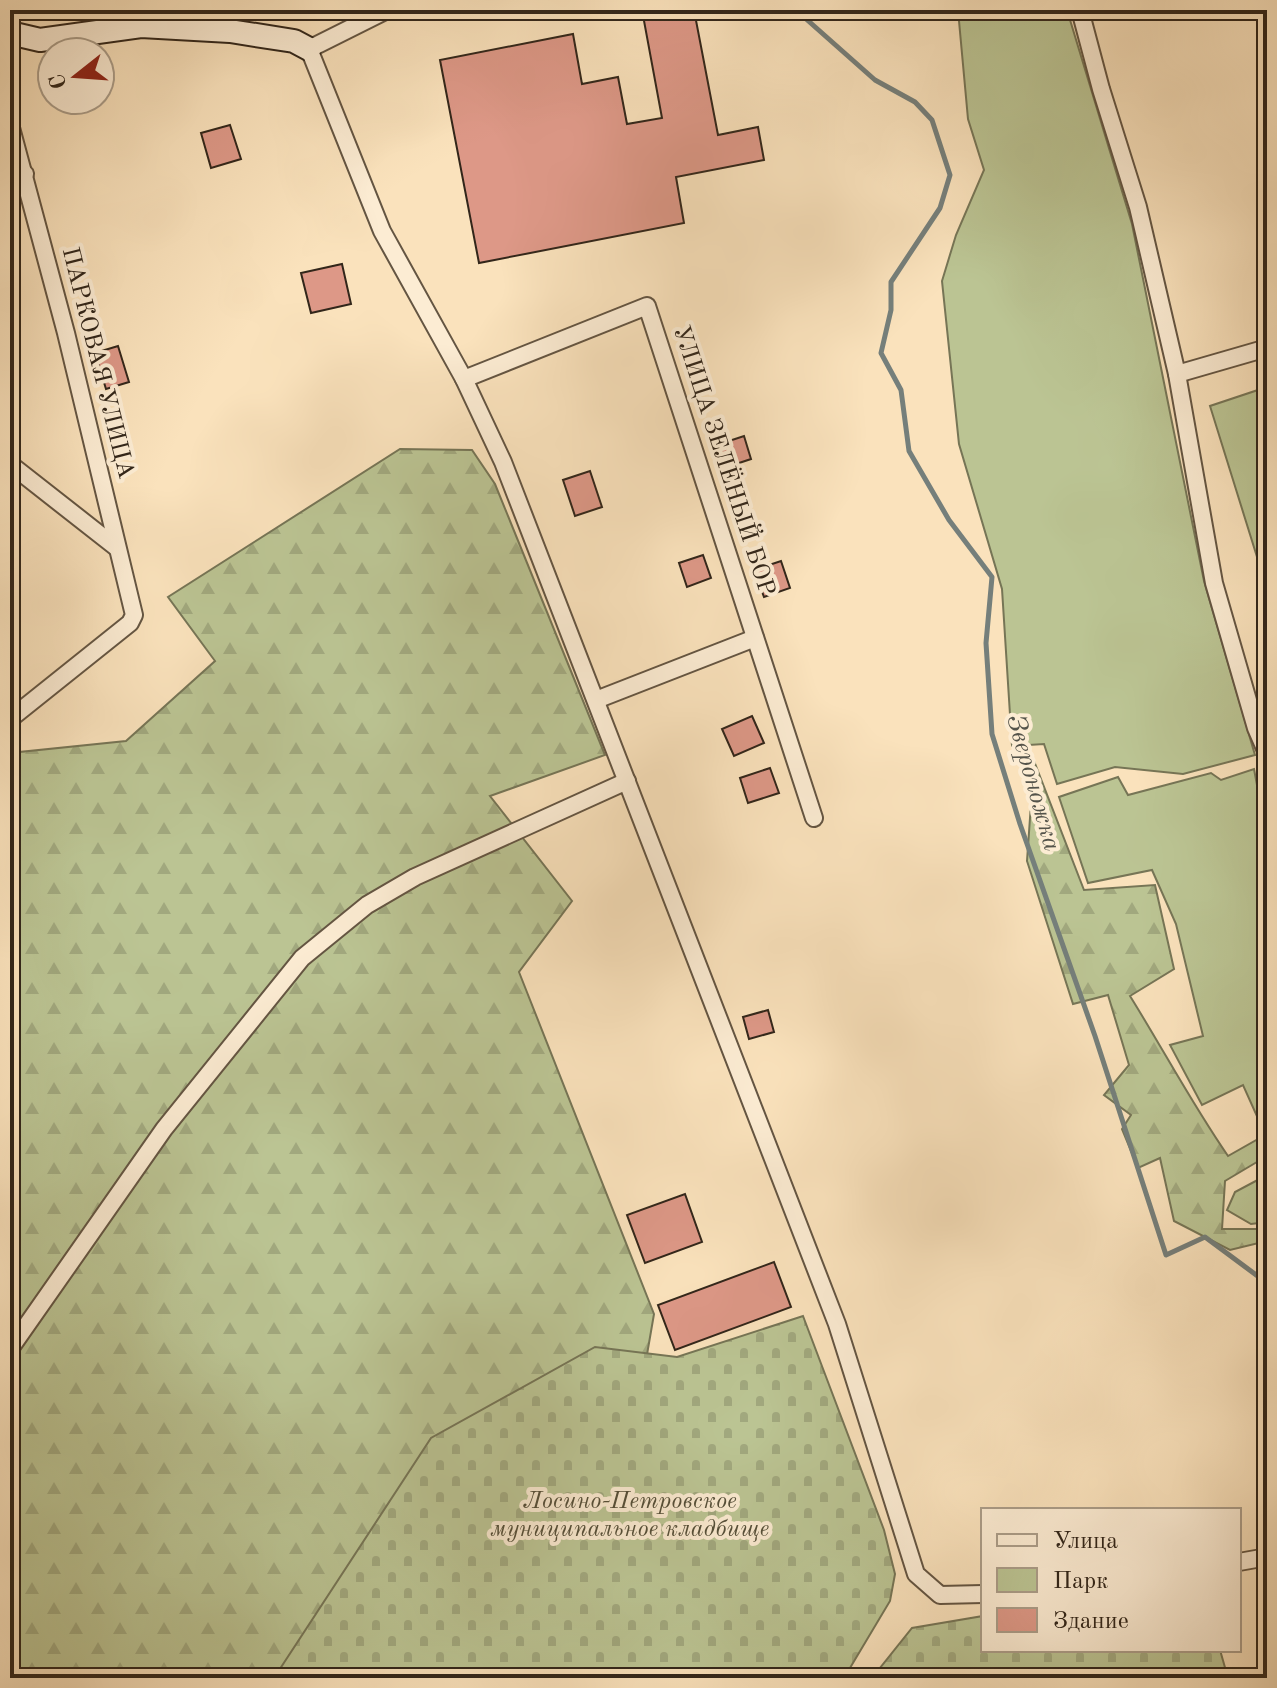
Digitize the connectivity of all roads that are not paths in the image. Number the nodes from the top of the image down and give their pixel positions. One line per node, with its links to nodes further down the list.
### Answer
1 (387, 10): 4 (street)
2 (1080, 10): 9 (street)
3 (10, 33): 4 (street)
4 (309, 49): 10 (street)
5 (10, 124): 6 (street, ПАРКОВАЯ УЛИЦА)
6 (25, 174): 7 (street); 12 (street, ПАРКОВАЯ УЛИЦА)
7 (10, 194)
8 (1267, 348): 9 (street)
9 (1177, 374): 16 (street)
10 (464, 379): 13 (street, УЛИЦА ЗЕЛЁНЫЙ БОР); 14 (street)
11 (10, 464): 12 (street)
12 (117, 548): 15 (street, ПАРКОВАЯ УЛИЦА)
13 (755, 638): 14 (street); 18 (street, УЛИЦА ЗЕЛЁНЫЙ БОР)
14 (596, 700): 17 (street)
15 (10, 719)
16 (1267, 753)
17 (627, 781): 19 (street); 22 (street)
18 (814, 818)
19 (10, 1349)
20 (1267, 1557): 21 (street)
21 (1241, 1562)
22 (981, 1594)

